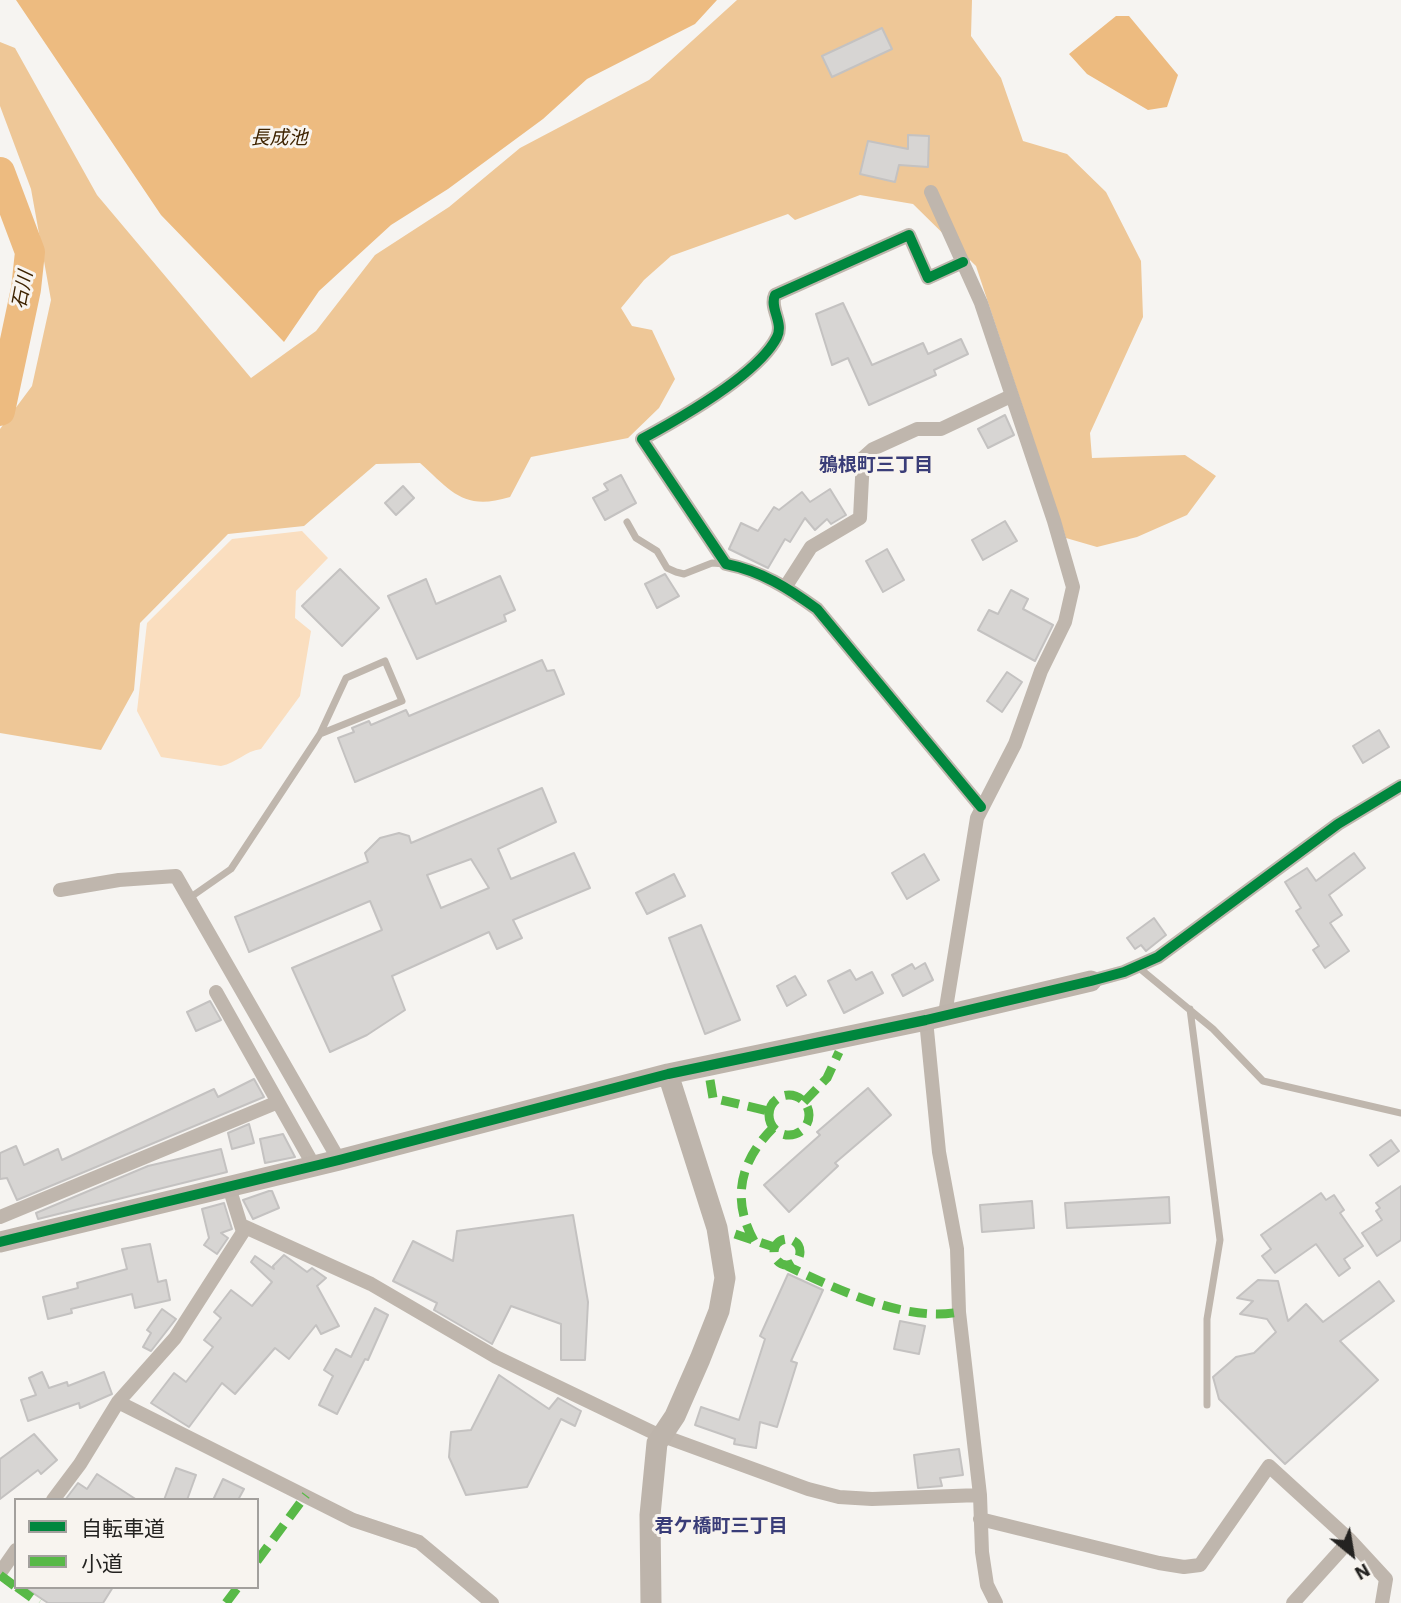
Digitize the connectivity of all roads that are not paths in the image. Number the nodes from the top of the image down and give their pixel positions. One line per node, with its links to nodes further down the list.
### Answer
1 (931, 192): 2 (street)
2 (963, 262): 3 (street); 5 (street)
3 (1011, 396): 6 (street); 9 (street)
4 (627, 522): 5 (lane)
5 (726, 564): 6 (street)
6 (786, 586): 9 (street)
7 (320, 734): 7 (lane); 11 (lane)
8 (1401, 786): 12 (street)
9 (981, 807): 16 (street)
10 (60, 890): 11 (street)
11 (188, 900): 20 (street)
12 (1138, 967): 13 (street); 15 (lane)
13 (1091, 981): 16 (street)
14 (216, 992): 18 (street)
15 (1190, 1009): 19 (lane); 27 (lane)
16 (936, 1017): 17 (street); 29 (street)
17 (668, 1074): 20 (street); 28 (street)
18 (278, 1102): 21 (street); 23 (street)
19 (1401, 1113)
20 (339, 1160): 21 (street)
21 (314, 1166): 22 (street)
22 (229, 1187): 24 (street); 25 (street)
23 (0, 1217)
24 (243, 1226): 26 (street); 28 (street)
25 (0, 1242)
26 (118, 1402): 30 (street); 35 (street)
27 (1207, 1405)
28 (662, 1435): 29 (street); 36 (street)
29 (980, 1495): 31 (street)
30 (54, 1498)
31 (981, 1519): 32 (street); 37 (street)
32 (1350, 1540): 38 (street); 39 (street)
33 (14, 1553): 34 (street)
34 (0, 1573)
35 (492, 1603)
36 (651, 1603)
37 (996, 1603)
38 (1293, 1603)
39 (1382, 1603)

